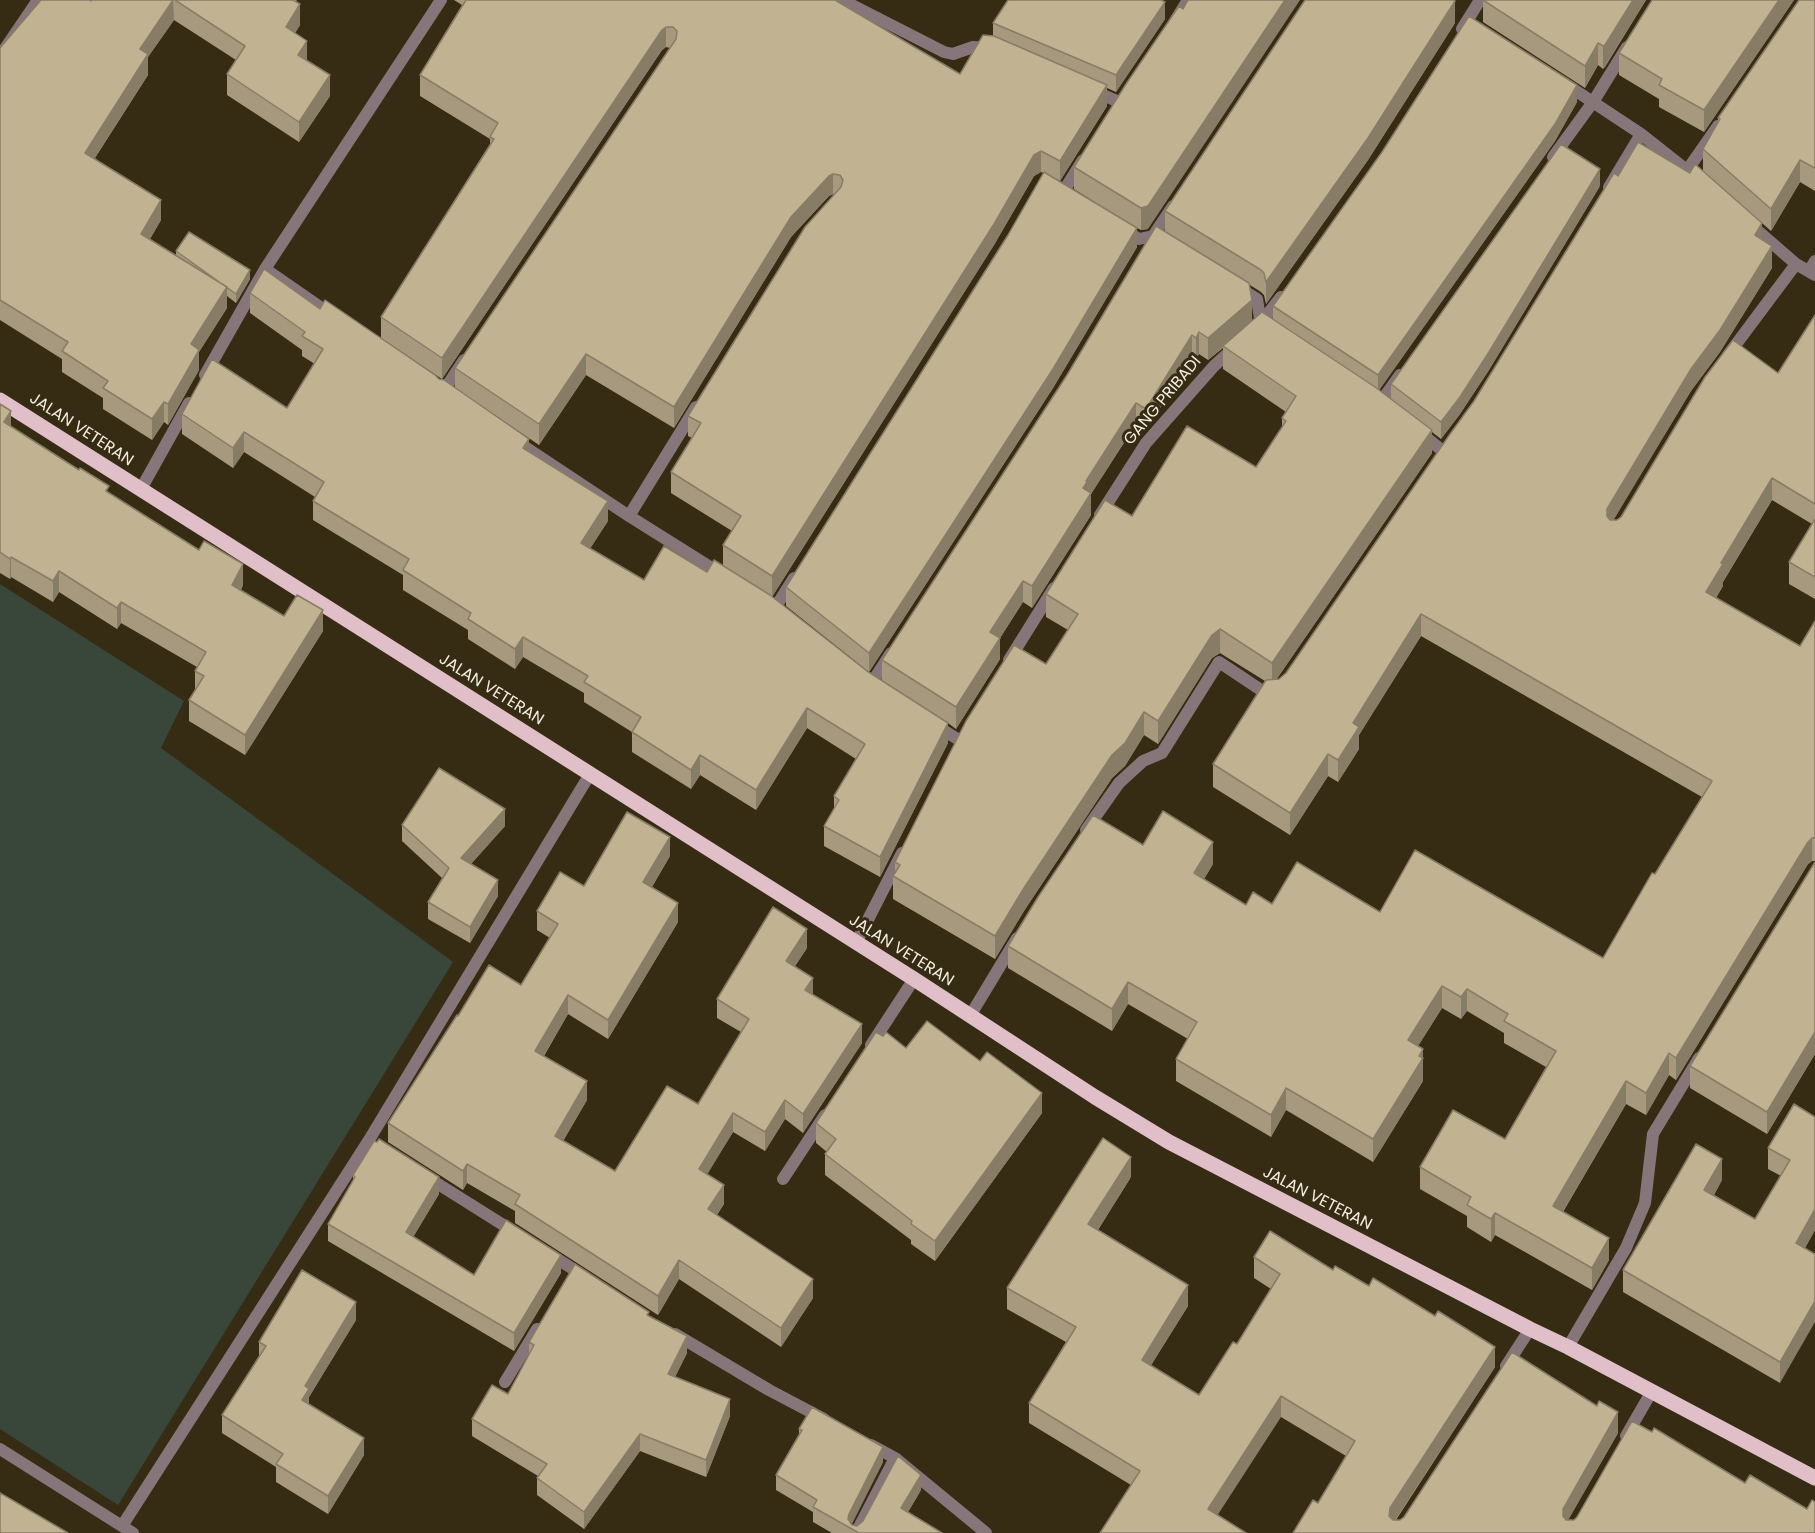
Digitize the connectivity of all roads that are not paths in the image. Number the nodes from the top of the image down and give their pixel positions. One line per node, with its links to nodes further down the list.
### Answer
1 (38, 0): 10 (street)
2 (441, 0): 29 (street)
3 (842, 0): 9 (street)
4 (1188, 0): 6 (street)
5 (1480, 0): 7 (street)
6 (1170, 28)
7 (1454, 40)
8 (1630, 41): 14 (street)
9 (1006, 53)
10 (0, 56)
11 (1554, 77): 14 (street)
12 (1078, 84): 13 (street)
13 (1119, 102)
14 (1593, 102): 16 (street); 18 (street)
15 (1727, 113): 19 (street)
16 (1641, 134): 19 (street); 22 (street)
17 (1088, 152): 20 (street)
18 (1545, 168)
19 (1688, 169): 21 (street)
20 (1048, 184)
21 (1713, 191)
22 (1605, 194)
23 (1179, 197): 26 (street)
24 (1738, 213): 28 (street)
25 (1111, 221): 26 (street)
26 (1150, 241): 27 (street)
27 (1172, 248)
28 (1796, 264): 30 (street); 36 (street)
29 (265, 269): 33 (street); 45 (street)
30 (1813, 269)
31 (1229, 282): 34 (street)
32 (1288, 287): 34 (street, GANG PRIBADI)
33 (340, 321)
34 (1266, 328): 47 (street, GANG PRIBADI)
35 (470, 352): 38 (street)
36 (1719, 367)
37 (1404, 369): 41 (street)
38 (443, 392)
39 (702, 397): 46 (street)
40 (0, 400): 45 (main road, JALAN VETERAN)
41 (1380, 403)
42 (1407, 423): 44 (street)
43 (502, 431): 46 (street)
44 (1443, 451)
45 (141, 489): 58 (main road, JALAN VETERAN)
46 (629, 516): 50 (street)
47 (1096, 522)
48 (801, 568): 51 (street)
49 (1059, 581): 53 (street)
50 (736, 584)
51 (775, 608)
52 (896, 645): 55 (street)
53 (1002, 671)
54 (1285, 681): 59 (street)
55 (871, 684)
56 (920, 716): 57 (street)
57 (959, 740)
58 (590, 774): 62 (main road, JALAN VETERAN); 84 (street)
59 (1077, 844)
60 (905, 847): 62 (street)
61 (1024, 926): 64 (street)
62 (856, 943): 63 (main road, JALAN VETERAN)
63 (914, 979): 64 (main road, JALAN VETERAN); 66 (street)
64 (970, 1016): 72 (main road, JALAN VETERAN)
65 (1705, 1048): 74 (street)
66 (861, 1059)
67 (829, 1109): 69 (street)
68 (417, 1171): 70 (street)
69 (783, 1179)
70 (592, 1281)
71 (545, 1316): 76 (street)
72 (1530, 1329): 74 (main road, JALAN VETERAN); 75 (street)
73 (668, 1330): 78 (street)
74 (1568, 1347): 77 (main road, JALAN VETERAN)
75 (1498, 1377)
76 (505, 1382)
77 (1652, 1391): 80 (street); 83 (main road, JALAN VETERAN)
78 (832, 1424)
79 (864, 1441): 82 (street)
80 (1623, 1442)
81 (0, 1449): 84 (street)
82 (895, 1458): 86 (street); 87 (street)
83 (1815, 1478)
84 (122, 1526): 85 (street)
85 (133, 1533)
86 (856, 1533)
87 (986, 1533)

